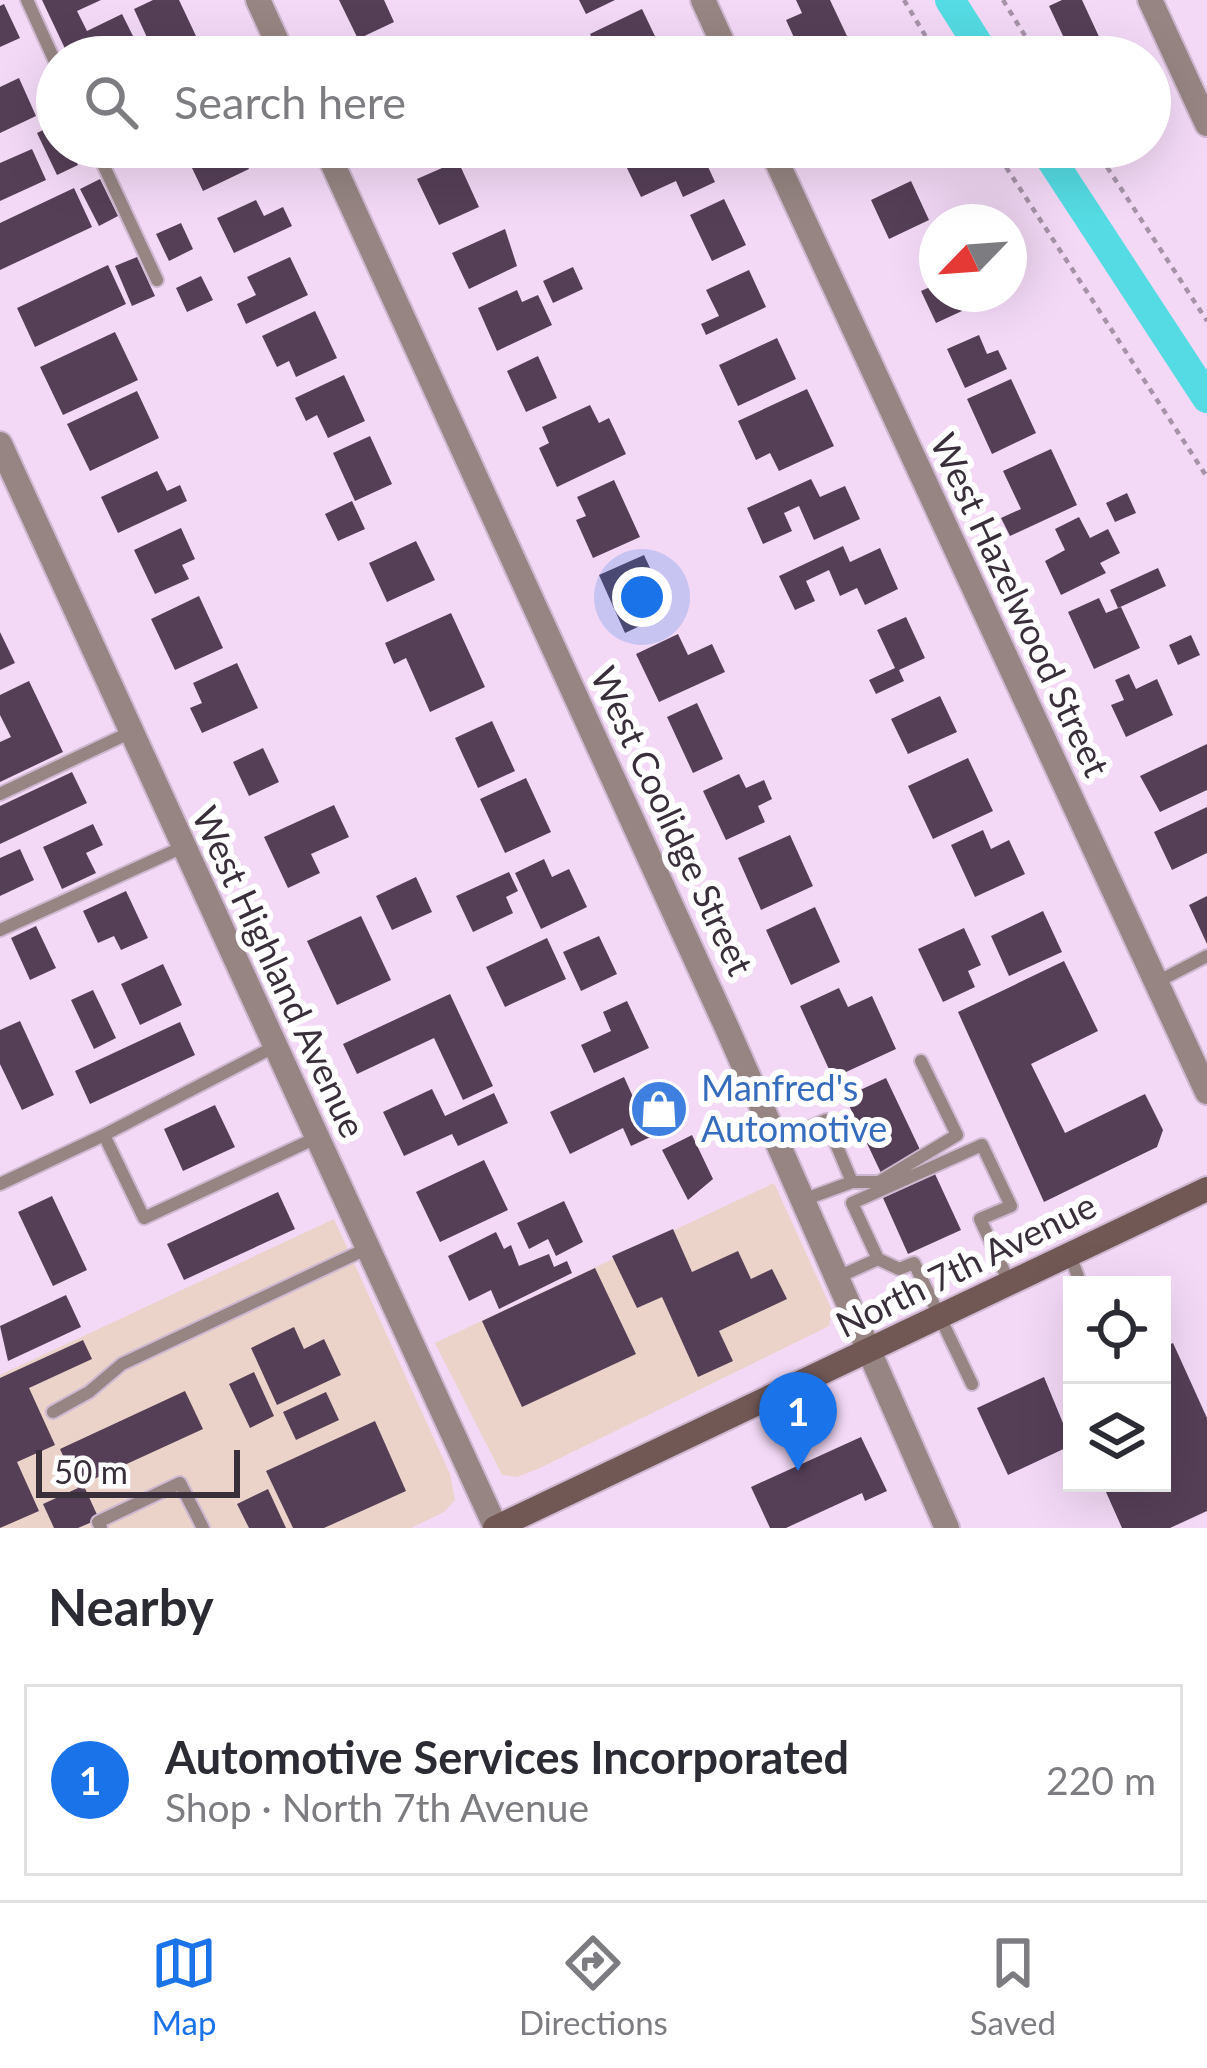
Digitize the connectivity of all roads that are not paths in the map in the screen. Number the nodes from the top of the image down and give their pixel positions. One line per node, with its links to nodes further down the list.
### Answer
1 (26, 0): 5 (lane)
2 (258, 0): 6 (street)
3 (703, 0): 7 (street)
4 (1150, 0): 8 (street)
5 (43, 36)
6 (274, 36)
7 (719, 36)
8 (1167, 36)
9 (1171, 46): 10 (street)
10 (1207, 124)
11 (105, 168): 14 (lane)
12 (335, 168): 27 (street, West Coolidge Street)
13 (780, 168): 21 (street, West Hazelwood Street)
14 (158, 280)
15 (0, 444): 16 (street, West Highland Avenue)
16 (131, 733): 17 (lane); 18 (street, West Highland Avenue)
17 (0, 794)
18 (183, 847): 19 (lane); 22 (street, West Highland Avenue)
19 (0, 930)
20 (1207, 956): 21 (lane)
21 (1156, 982): 24 (street, West Hazelwood Street)
22 (274, 1047): 25 (lane); 26 (street, West Highland Avenue)
23 (921, 1061): 28 (lane)
24 (1207, 1092)
25 (104, 1135): 26 (lane); 29 (lane)
26 (316, 1138): 32 (street, West Highland Avenue)
27 (777, 1142): 28 (lane); 31 (street, West Coolidge Street)
28 (853, 1182): 31 (lane)
29 (0, 1184)
30 (1207, 1189): 33 (main road, North 7th Avenue)
31 (803, 1200): 36 (street, West Coolidge Street)
32 (366, 1249): 41 (lane); 44 (street, West Highland Avenue)
33 (1070, 1255): 35 (lane); 37 (main road, North 7th Avenue)
34 (878, 1259): 36 (lane); 37 (lane); 38 (lane)
35 (1078, 1276)
36 (837, 1278): 39 (street, West Coolidge Street)
37 (1010, 1284): 38 (main road, North 7th Avenue)
38 (939, 1318): 39 (main road, North 7th Avenue); 40 (lane)
39 (869, 1352): 44 (main road, North 7th Avenue); 45 (street, West Coolidge Street)
40 (972, 1384)
41 (52, 1412)
42 (101, 1528): 43 (lane)
43 (203, 1528)
44 (495, 1528)
45 (947, 1528)

